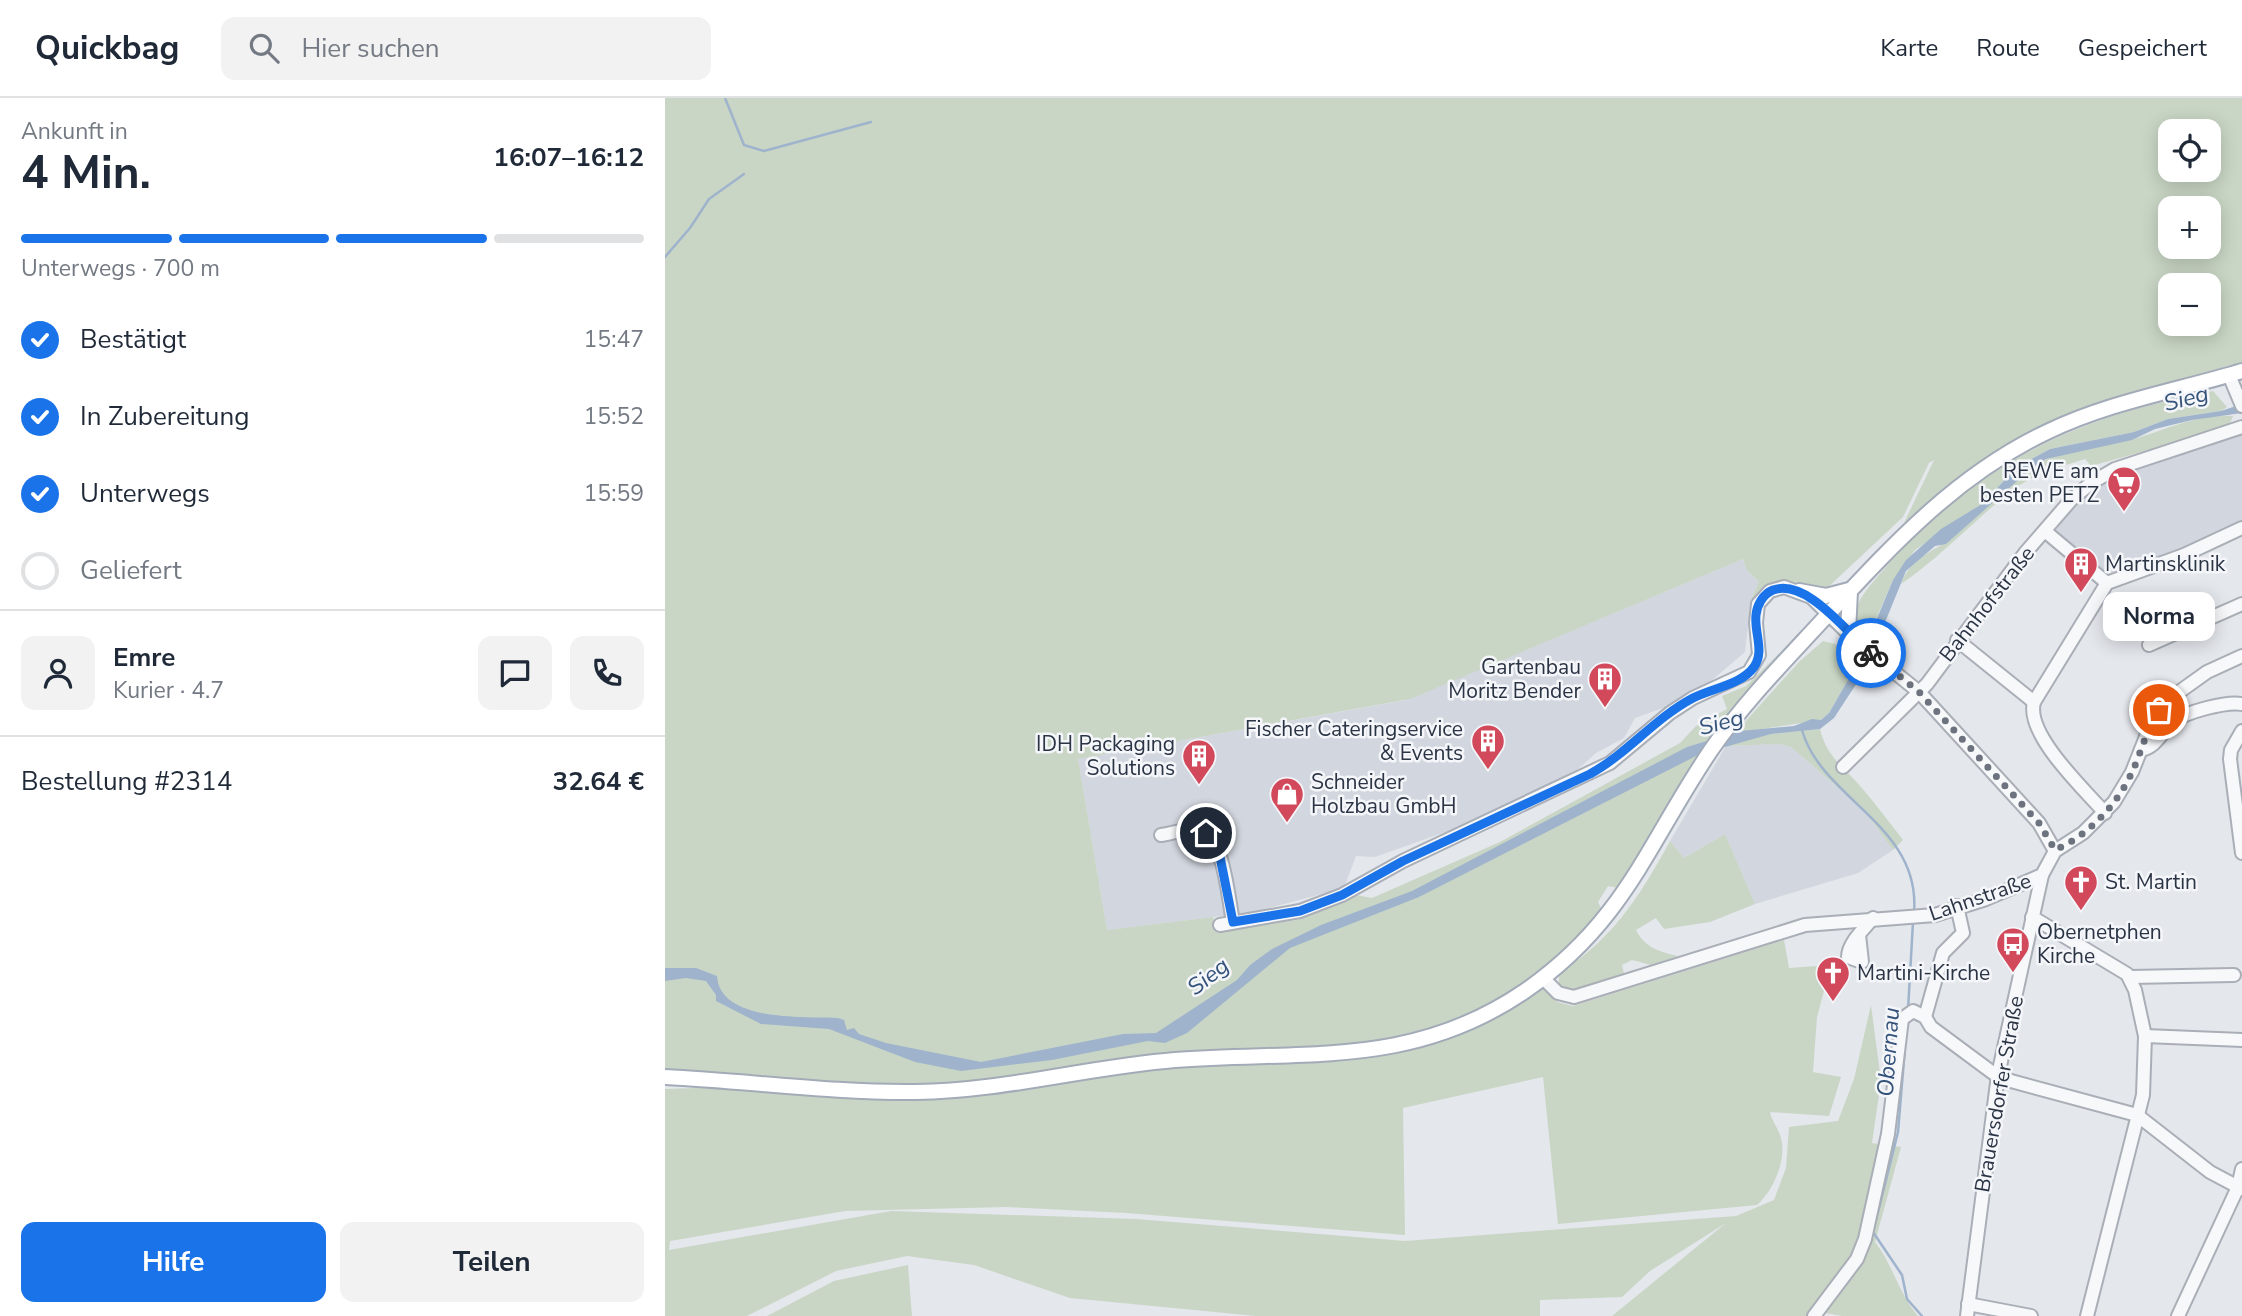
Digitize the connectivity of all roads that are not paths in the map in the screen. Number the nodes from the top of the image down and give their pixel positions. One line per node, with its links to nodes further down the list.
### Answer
1 (2236, 373): 2 (street); 8 (main road)
2 (2242, 406)
3 (2242, 428): 5 (street, Bahnhofstraße)
4 (2242, 528): 6 (street)
5 (2046, 532): 6 (street); 12 (street, Bahnhofstraße)
6 (2107, 583): 16 (street)
7 (1799, 590): 8 (main road); 10 (street); 22 (street)
8 (1850, 590): 10 (main road); 11 (main road)
9 (2242, 604): 13 (street)
10 (1829, 614): 11 (street); 32 (main road)
11 (1852, 637): 15 (street)
12 (1957, 640): 15 (street, Bahnhofstraße); 16 (street)
13 (2149, 645)
14 (2242, 656): 19 (street)
15 (1919, 692): 20 (street, Bahnhofstraße); 23 (street)
16 (2034, 702): 21 (street)
17 (2242, 704): 19 (street)
18 (2236, 741): 24 (street)
19 (2141, 750): 21 (street)
20 (1843, 766)
21 (2105, 813): 23 (street)
22 (1161, 835)
23 (2055, 850): 25 (street, Lahnstraße)
24 (2242, 853)
25 (2042, 875): 26 (street, Lahnstraße); 27 (street, Brauersdorfer Straße)
26 (1957, 906): 28 (street, Lahnstraße); 33 (street)
27 (2032, 917): 31 (street); 36 (street, Brauersdorfer Straße)
28 (1873, 918): 29 (street); 32 (street, Lahnstraße)
29 (1859, 935)
30 (2234, 975): 31 (street)
31 (2130, 977): 34 (street)
32 (1543, 978): 37 (main road)
33 (1914, 1015): 36 (street); 42 (street)
34 (2145, 1036): 35 (street); 38 (street)
35 (2242, 1040)
36 (1997, 1075): 38 (street); 41 (street, Brauersdorfer Straße)
37 (665, 1077)
38 (2137, 1115): 40 (street); 44 (street)
39 (2242, 1169): 40 (street)
40 (2240, 1188): 45 (street)
41 (1968, 1310): 43 (street)
42 (1814, 1316)
43 (2031, 1316)
44 (2087, 1316)
45 (2178, 1316)

